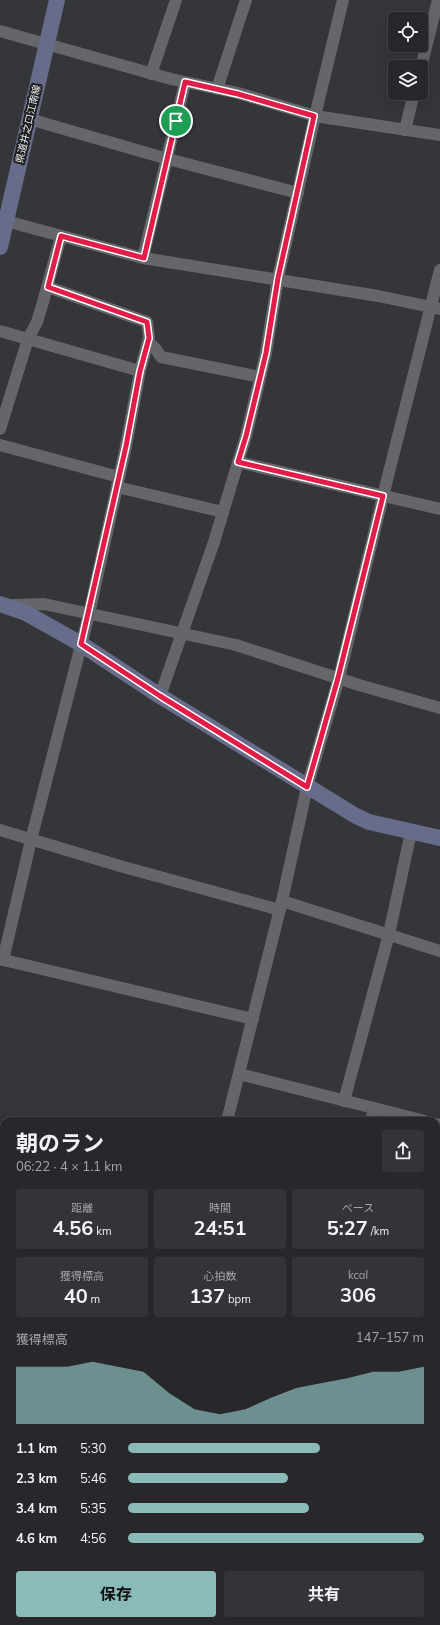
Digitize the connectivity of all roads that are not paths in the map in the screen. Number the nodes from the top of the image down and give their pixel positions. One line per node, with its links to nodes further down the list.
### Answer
1 (57, 0): 7 (main road, 県道井之口江南線)
2 (176, 0): 9 (street)
3 (246, 0): 11 (street)
4 (343, 0): 13 (street)
5 (438, 0): 8 (street)
6 (0, 32): 7 (street)
7 (47, 45): 9 (street); 14 (main road, 県道井之口江南線)
8 (423, 60)
9 (151, 74): 10 (street)
10 (185, 82): 11 (street); 17 (street)
11 (217, 89): 13 (street)
12 (412, 100): 15 (street)
13 (314, 116): 15 (street); 18 (street)
14 (29, 119): 17 (street); 19 (main road, 県道井之口江南線)
15 (405, 130): 16 (street)
16 (440, 135)
17 (168, 159): 18 (street); 23 (street)
18 (298, 193): 25 (street)
19 (5, 201): 20 (main road, 県道井之口江南線)
20 (3, 222): 21 (street); 22 (main road, 県道井之口江南線)
21 (61, 236): 23 (street); 26 (street)
22 (0, 248)
23 (144, 258): 25 (street)
24 (440, 270): 27 (street)
25 (278, 278): 27 (street); 32 (street)
26 (48, 287): 29 (street); 30 (street)
27 (435, 308): 37 (street)
28 (0, 331): 29 (street)
29 (28, 339): 31 (street); 33 (street)
30 (148, 342): 31 (street); 32 (street)
31 (140, 371): 36 (street)
32 (260, 377): 35 (street)
33 (0, 429)
34 (0, 444): 36 (street)
35 (238, 462): 37 (street); 39 (street)
36 (118, 482): 39 (street); 41 (street)
37 (383, 496): 38 (street); 44 (street)
38 (440, 509)
39 (223, 512): 42 (street)
40 (2, 604): 41 (street); 43 (main road)
41 (89, 614): 42 (street); 43 (street)
42 (183, 633): 44 (street); 45 (street)
43 (81, 644): 45 (main road); 51 (street)
44 (338, 678): 46 (street); 47 (street)
45 (160, 696): 47 (main road)
46 (440, 708)
47 (307, 787): 49 (main road); 52 (street)
48 (0, 830): 51 (street)
49 (411, 832): 50 (main road); 53 (street)
50 (440, 838)
51 (31, 840): 52 (street); 55 (street)
52 (281, 906): 53 (street); 56 (street)
53 (389, 934): 54 (street); 58 (street)
54 (440, 951)
55 (2, 960): 56 (street)
56 (253, 1019): 57 (street)
57 (239, 1074): 58 (street); 60 (street)
58 (344, 1101): 59 (street)
59 (374, 1108): 61 (street); 62 (street)
60 (228, 1117)
61 (372, 1117)
62 (409, 1117)

